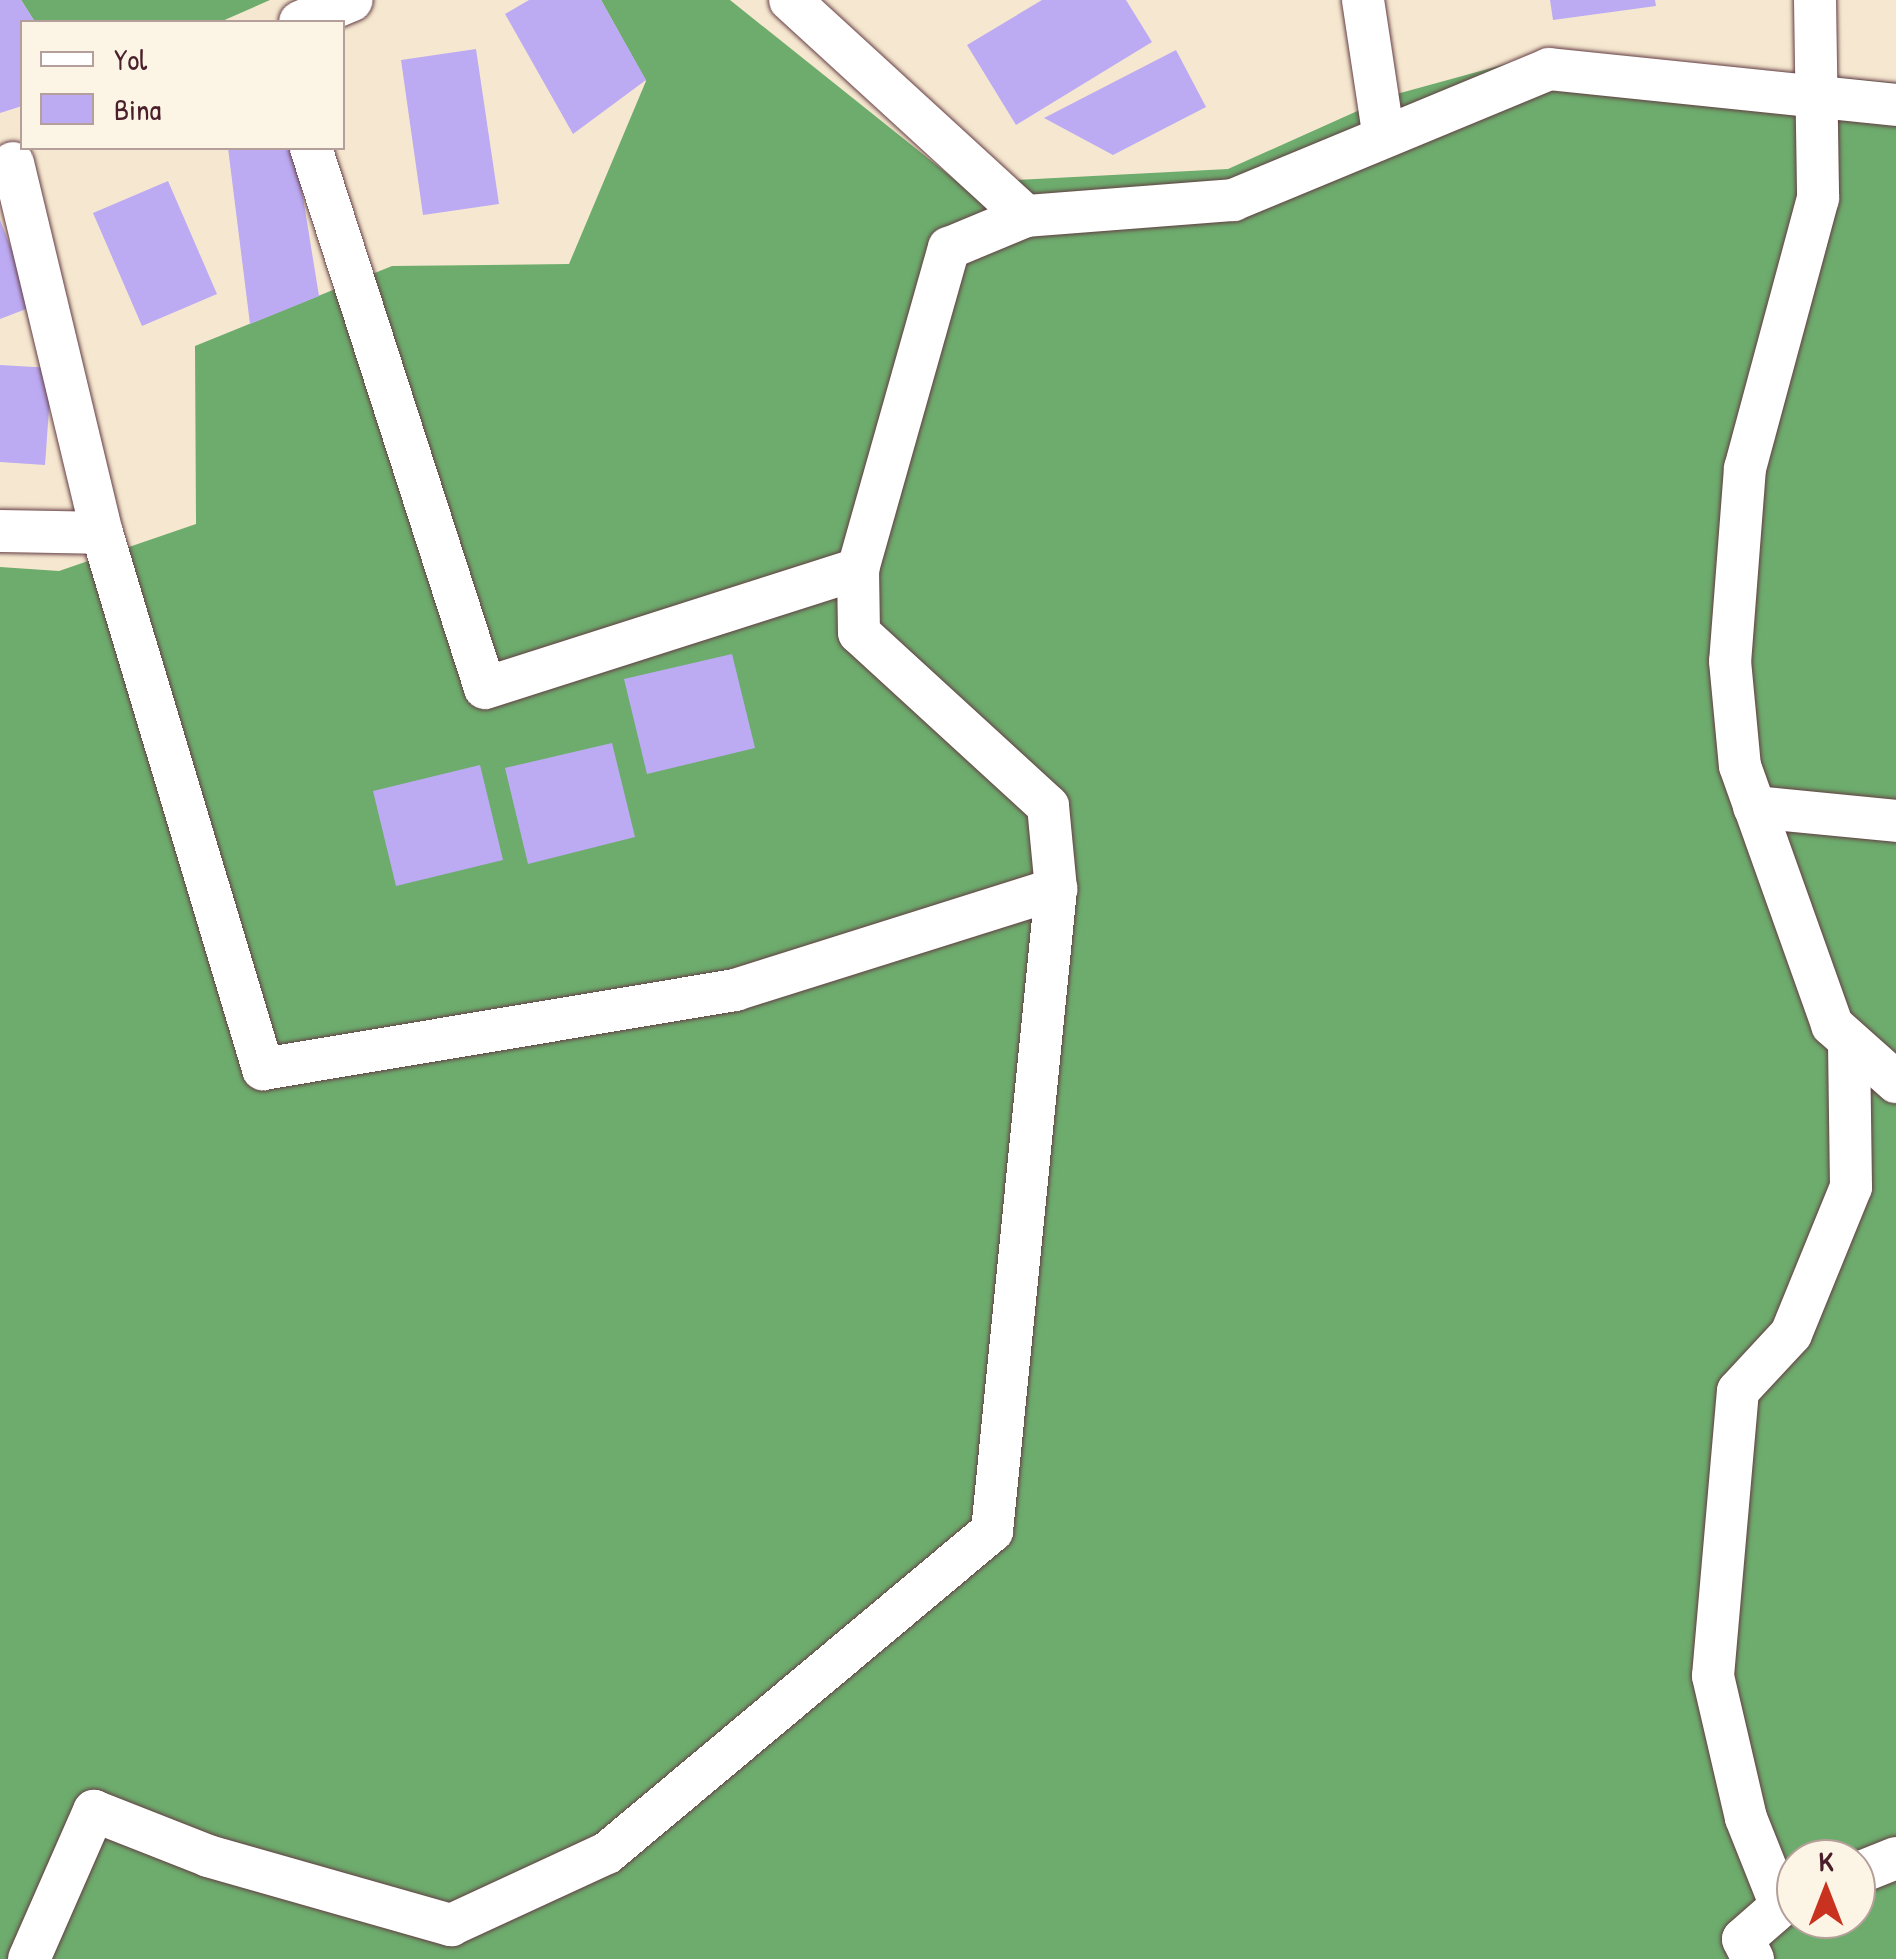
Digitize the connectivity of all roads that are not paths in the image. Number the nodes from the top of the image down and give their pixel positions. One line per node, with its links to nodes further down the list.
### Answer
1 (352, 0): 5 (street)
2 (790, 0): 11 (street)
3 (1363, 0): 8 (street)
4 (1814, 0): 6 (street)
5 (305, 20)
6 (1822, 96): 7 (street); 8 (street); 15 (street)
7 (1896, 105)
8 (1383, 133): 11 (street)
9 (312, 150): 14 (street)
10 (19, 159): 13 (street)
11 (1026, 216): 14 (street)
12 (0, 531): 13 (street)
13 (102, 533): 17 (street)
14 (858, 570): 17 (street)
15 (1754, 807): 16 (street); 18 (street)
16 (1896, 821)
17 (1056, 888): 22 (street)
18 (1848, 1042): 19 (street); 20 (street)
19 (1896, 1082)
20 (1776, 1879)
21 (1776, 1913): 23 (street)
22 (29, 1959)
23 (1753, 1959)

